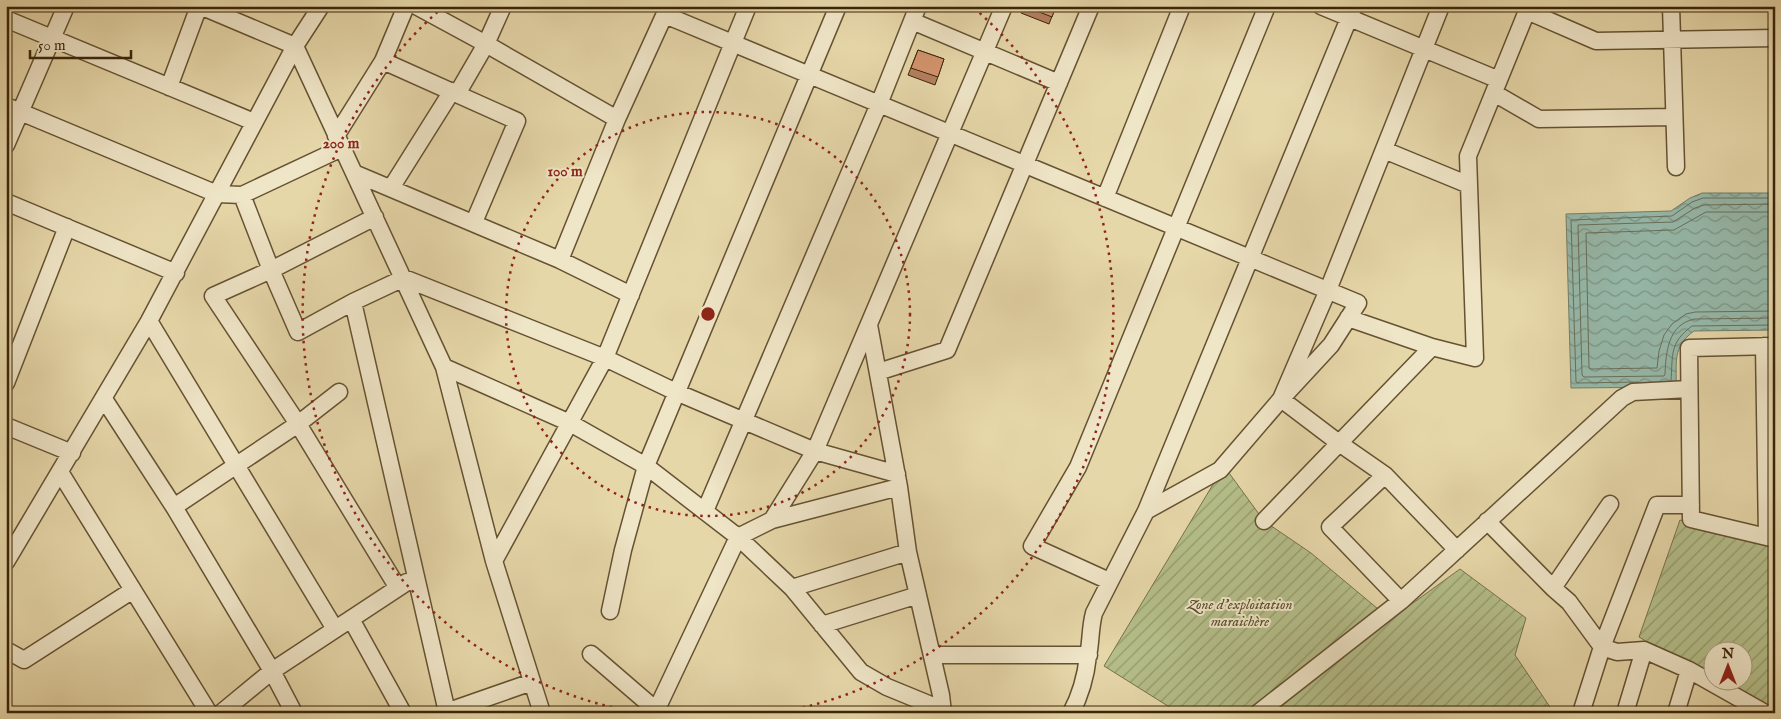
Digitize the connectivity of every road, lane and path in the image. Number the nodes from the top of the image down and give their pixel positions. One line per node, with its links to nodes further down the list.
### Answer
1 (66, 6): 22 (street)
2 (199, 6): 17 (street); 33 (street)
3 (321, 6): 27 (street)
4 (406, 6): 30 (street)
5 (416, 6): 26 (street)
6 (503, 6): 26 (street)
7 (748, 6): 25 (street)
8 (838, 6): 31 (street)
9 (1004, 6): 29 (street)
10 (1091, 6): 32 (street)
11 (1182, 6): 52 (street)
12 (1267, 6): 57 (street)
13 (1321, 6): 19 (street)
14 (1441, 6): 28 (street)
15 (1671, 6): 24 (street)
16 (1528, 9): 24 (street); 34 (street)
17 (222, 10): 27 (street)
18 (667, 11): 25 (street); 39 (street)
19 (1352, 12): 28 (street); 58 (street)
20 (915, 13): 29 (street); 36 (street)
21 (6, 18): 22 (street)
22 (52, 38): 33 (street); 37 (street)
23 (1775, 38): 24 (street)
24 (1672, 40): 38 (street)
25 (733, 43): 31 (street); 64 (street)
26 (486, 44): 35 (street); 39 (street)
27 (295, 46): 40 (street); 42 (street)
28 (1424, 49): 34 (street); 44 (street)
29 (985, 51): 32 (street); 41 (street)
30 (383, 61): 35 (street); 42 (street)
31 (809, 75): 36 (street); 77 (street)
32 (1059, 82): 45 (street)
33 (169, 86): 40 (street)
34 (1496, 86): 38 (street); 48 (street)
35 (455, 93): 49 (street); 55 (street)
36 (879, 104): 41 (street); 80 (street)
37 (14, 109): 43 (street); 50 (street)
38 (1674, 118): 46 (street)
39 (617, 120): 59 (street)
40 (254, 122): 50 (street)
41 (950, 134): 45 (street); 68 (street)
42 (339, 142): 47 (street); 51 (street)
43 (6, 145)
44 (1384, 150): 48 (street); 63 (street)
45 (1025, 164): 52 (street); 73 (street)
46 (1676, 167)
47 (354, 173): 49 (street); 54 (street)
48 (1469, 185): 70 (street)
49 (390, 188): 55 (street)
50 (217, 194): 51 (street); 61 (street)
51 (242, 195): 60 (street)
52 (1105, 198): 57 (street)
53 (6, 202): 56 (street)
54 (375, 217): 60 (street); 62 (street)
55 (474, 222): 59 (street)
56 (67, 227): 61 (street); 74 (street)
57 (1176, 227): 58 (street); 107 (street)
58 (1250, 258): 63 (street); 96 (street)
59 (560, 260): 64 (street)
60 (271, 270): 65 (street); 82 (street)
61 (176, 273): 67 (street)
62 (404, 278): 65 (street); 71 (street); 72 (street)
63 (1328, 290): 66 (street); 79 (street)
64 (631, 294): 71 (street)
65 (353, 302): 106 (street)
66 (1348, 318): 70 (street); 79 (street)
67 (149, 321): 78 (street); 87 (street)
68 (869, 325): 73 (street); 85 (street)
69 (1769, 346): 75 (street); 101 (street)
70 (1432, 347): 84 (street)
71 (605, 358): 77 (street); 81 (street)
72 (444, 367): 81 (street); 104 (street)
73 (878, 372): 91 (street)
74 (6, 383)
75 (1689, 390): 93 (street); 99 (street)
76 (339, 392): 82 (street)
77 (676, 392): 80 (street); 88 (street)
78 (104, 399): 86 (street); 94 (street)
79 (1281, 399): 84 (street); 96 (street)
80 (745, 422): 85 (street); 95 (street)
81 (570, 423): 88 (street); 104 (street)
82 (298, 424): 87 (street); 108 (street)
83 (6, 426): 86 (street)
84 (1339, 443): 90 (street); 98 (street)
85 (816, 450): 91 (street); 97 (street)
86 (72, 453): 89 (street)
87 (236, 466): 94 (street); 117 (street)
88 (646, 466): 95 (street); 114 (street)
89 (60, 472): 105 (street); 111 (street)
90 (1385, 475): 102 (street); 113 (street)
91 (898, 480): 97 (street); 103 (street)
92 (1610, 504): 110 (street)
93 (1691, 505): 101 (street); 118 (street)
94 (174, 507): 125 (street)
95 (706, 511): 100 (street)
96 (1146, 511): 107 (street)
97 (772, 520): 100 (street)
98 (1264, 521)
99 (1487, 521): 102 (street); 110 (street)
100 (738, 537): 109 (street); 128 (street)
101 (1771, 538)
102 (1457, 550): 113 (street)
103 (908, 552): 109 (street); 112 (street)
104 (494, 561): 126 (street)
105 (6, 562)
106 (416, 578): 108 (street); 129 (street)
107 (1109, 581): 123 (street)
108 (398, 588): 115 (street)
109 (792, 588): 116 (street)
110 (1553, 588): 118 (street)
111 (133, 590): 119 (street); 131 (street)
112 (918, 595): 116 (street); 122 (street)
113 (1400, 601): 136 (street)
114 (610, 611)
115 (351, 619): 117 (street); 127 (street)
116 (822, 625): 130 (street)
117 (335, 628): 125 (street)
118 (1602, 647): 120 (street); 137 (street)
119 (6, 650)
120 (1644, 650): 124 (street); 138 (street)
121 (591, 654): 128 (street)
122 (932, 655): 123 (street); 130 (street)
123 (1089, 655): 135 (street)
124 (1689, 670): 139 (street); 140 (street)
125 (272, 671): 132 (street); 133 (street)
126 (532, 682): 129 (street); 134 (street)
127 (398, 710)
128 (655, 711)
129 (445, 712)
130 (943, 712)
131 (209, 713)
132 (221, 713)
133 (294, 713)
134 (542, 713)
135 (1071, 713)
136 (1258, 713)
137 (1580, 713)
138 (1624, 713)
139 (1676, 713)
140 (1765, 713)

